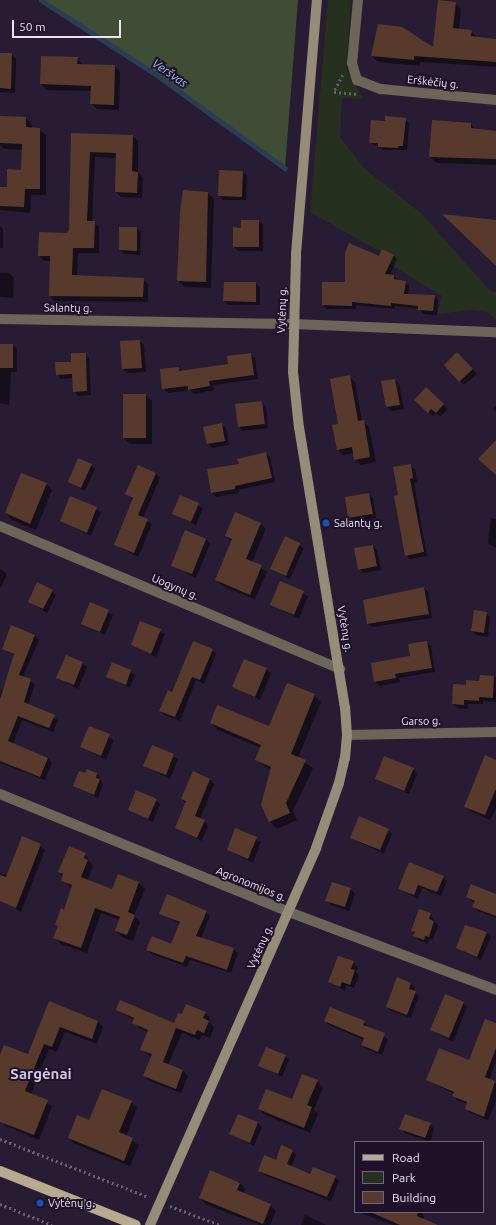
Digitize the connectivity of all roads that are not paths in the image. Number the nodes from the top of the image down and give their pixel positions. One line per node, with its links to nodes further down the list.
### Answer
1 (317, 0): 5 (main road, Vytėnų g.)
2 (358, 0): 3 (street, Erškėčių g.)
3 (496, 100)
4 (0, 319): 5 (street, Salantų g.)
5 (293, 324): 6 (street, Salantų g.); 8 (main road, Vytėnų g.)
6 (496, 332)
7 (0, 526): 8 (street, Uogynų g.)
8 (340, 670): 10 (main road, Vytėnų g.)
9 (496, 732): 10 (street, Garso g.)
10 (347, 735): 12 (main road, Vytėnų g.)
11 (0, 794): 12 (street, Agronomijos g.)
12 (289, 912): 13 (street, Agronomijos g.); 16 (main road, Vytėnų g.)
13 (496, 990)
14 (0, 1171): 15 (main road)
15 (136, 1225)
16 (150, 1225)

